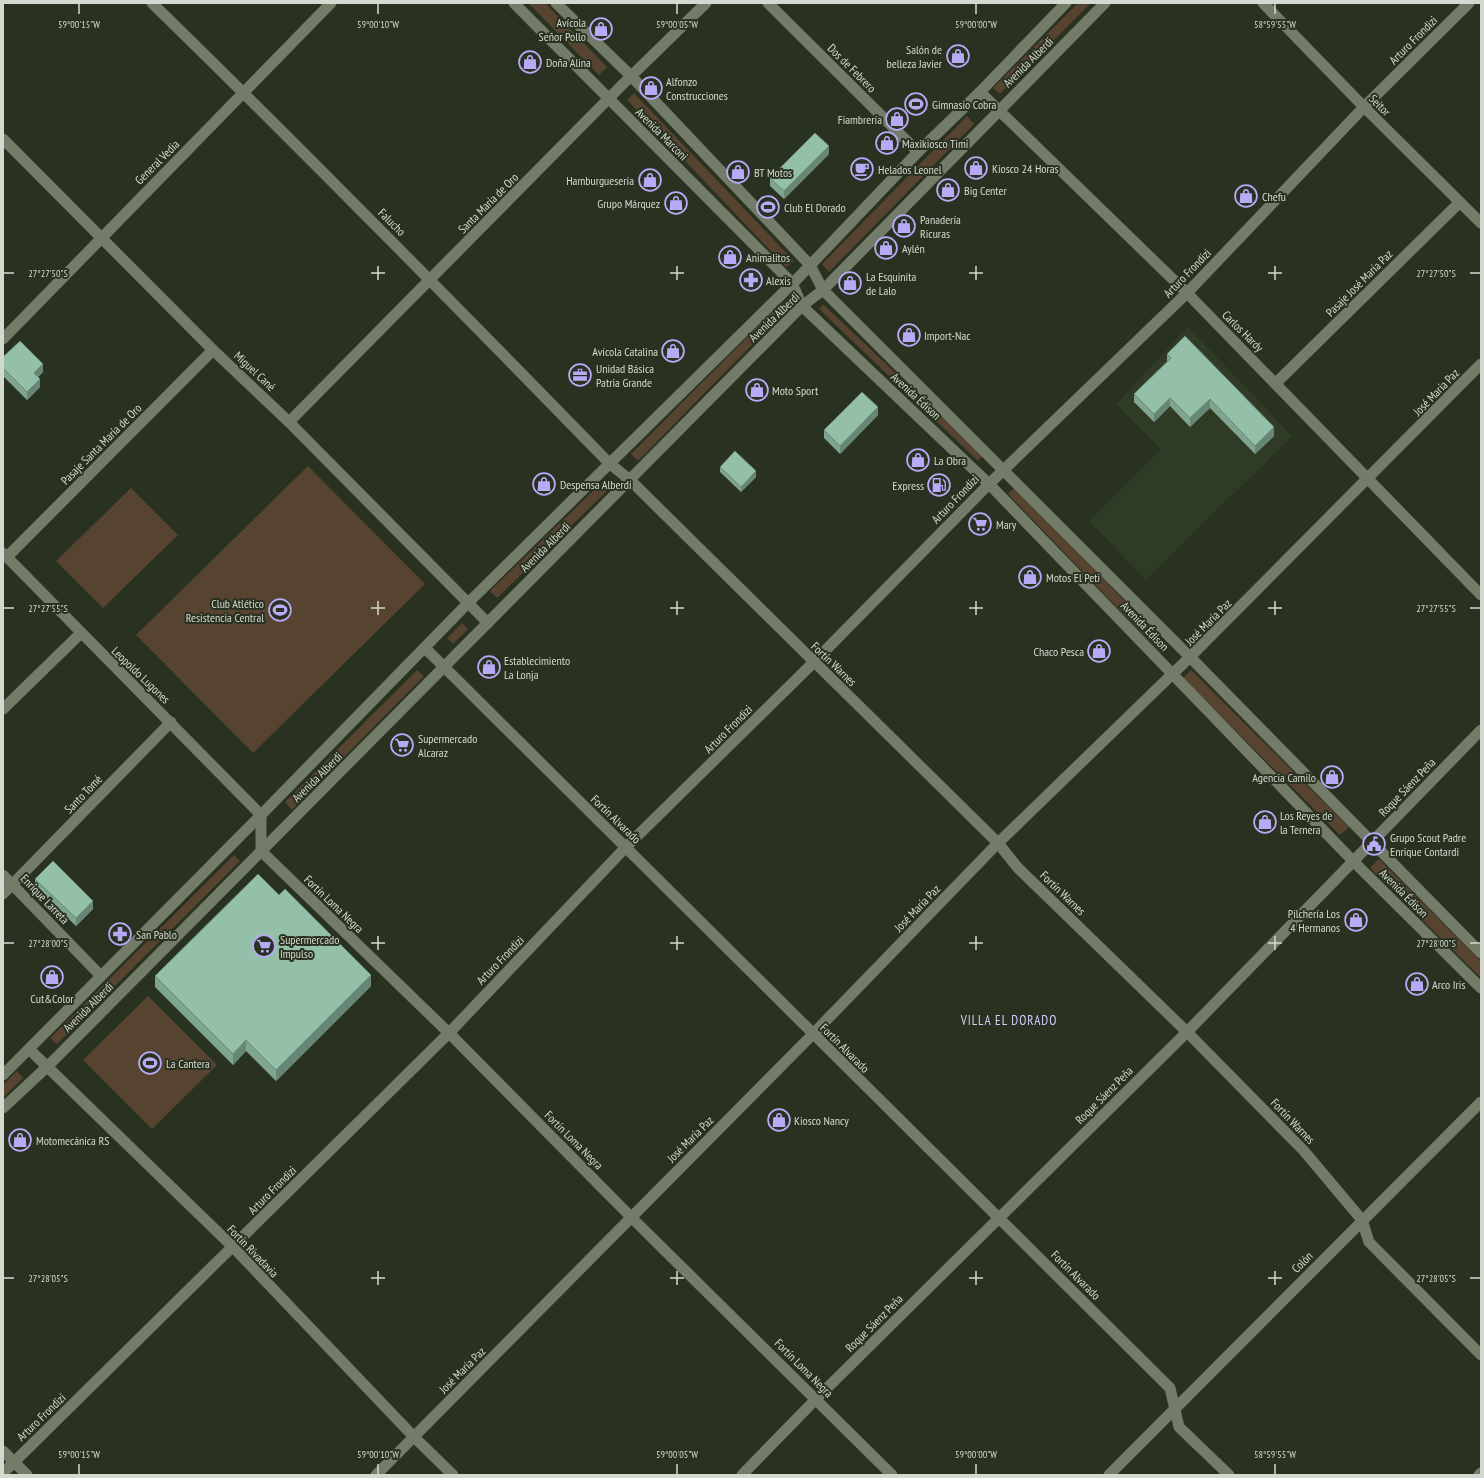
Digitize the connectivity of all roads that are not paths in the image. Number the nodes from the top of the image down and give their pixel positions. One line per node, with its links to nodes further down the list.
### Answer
1 (152, 3): 12 (street, Falucho)
2 (331, 3): 12 (street, General Vedia)
3 (514, 3): 14 (street, Avenida Marconi)
4 (556, 3): 11 (street, Avenida Marconi)
5 (706, 3): 11 (street, Santa María de Oro)
6 (768, 3): 18 (street, Dos de Febrero)
7 (1066, 3): 13 (street, Avenida Alberdi)
8 (1105, 3): 16 (street, Avenida Alberdi)
9 (1263, 3): 15 (street, Seitor)
10 (1469, 3): 15 (street, Arturo Frondizi)
11 (631, 76): 14 (street, Santa María de Oro); 22 (street, Avenida Marconi)
12 (244, 92): 21 (street, General Vedia); 23 (street, Falucho)
13 (980, 92): 16 (street, Carlos Hardy); 18 (street, Avenida Alberdi)
14 (609, 98): 23 (street, Santa María de Oro); 24 (street, Avenida Marconi)
15 (1364, 107): 19 (street, Seitor); 26 (street, Arturo Frondizi)
16 (999, 110): 25 (street, Avenida Alberdi); 26 (street, Carlos Hardy)
17 (3, 139): 21 (street, Miguel Cané)
18 (918, 152): 22 (street, Avenida Alberdi)
19 (1460, 202): 20 (street, Seitor); 31 (street, Pasaje José María Paz)
20 (1481, 223)
21 (101, 237): 28 (street, General Vedia); 29 (street, Miguel Cané)
22 (810, 264): 24 (street, Avenida Alberdi); 25 (street, Avenida Marconi)
23 (431, 279): 32 (street, Santa María de Oro); 33 (street, Falucho)
24 (792, 283): 27 (street, Avenida Édison); 33 (street, Avenida Alberdi)
25 (824, 290): 27 (street, Avenida Alberdi); 34 (street, Avenida Édison)
26 (1187, 293): 31 (street, Carlos Hardy); 34 (street, Arturo Frondizi)
27 (802, 306): 35 (street, Avenida Alberdi); 37 (street, Avenida Édison)
28 (3, 340)
29 (213, 350): 32 (street, Miguel Cané); 38 (street, Pasaje Santa María de Oro)
30 (1481, 364): 36 (street, José María Paz)
31 (1276, 383): 36 (street, Carlos Hardy)
32 (289, 422): 40 (street, Miguel Cané)
33 (609, 463): 35 (street, Fortín Warnes); 40 (street, Avenida Alberdi)
34 (1004, 470): 37 (street, Arturo Frondizi); 44 (street, Avenida Édison)
35 (630, 480): 41 (street, Avenida Alberdi); 45 (street, Fortín Warnes)
36 (1369, 480): 39 (street, Carlos Hardy); 44 (street, José María Paz)
37 (989, 484): 45 (street, Arturo Frondizi); 47 (street, Avenida Édison)
38 (5, 555): 42 (street, Leopoldo Lugones)
39 (1481, 595)
40 (468, 603): 41 (street, Miguel Cané); 43 (street, Avenida Alberdi)
41 (488, 623): 46 (street, Avenida Alberdi)
42 (80, 634): 48 (street); 49 (street, Leopoldo Lugones)
43 (425, 648): 46 (street, Fortín Alvarado); 51 (street, Avenida Alberdi)
44 (1190, 657): 47 (street, José María Paz); 52 (street, Avenida Édison)
45 (814, 662): 53 (street, Fortín Warnes); 54 (street, Arturo Frondizi)
46 (443, 668): 54 (street, Fortín Alvarado); 55 (street, Avenida Alberdi)
47 (1172, 674): 53 (street, José María Paz); 56 (street, Avenida Édison)
48 (3, 710)
49 (171, 722): 51 (street, Leopoldo Lugones); 58 (street, Santo Tomé)
50 (1481, 730): 52 (street, Roque Sáenz Peña)
51 (261, 815): 55 (street); 61 (street, Avenida Alberdi)
52 (1371, 842): 56 (street, Roque Sáenz Peña); 60 (street, Avenida Édison)
53 (998, 843): 63 (street, Fortín Warnes); 65 (street, José María Paz)
54 (626, 847): 64 (street, Arturo Frondizi); 65 (street, Fortín Alvarado)
55 (261, 852): 64 (street, Fortín Loma Negra); 67 (street, Avenida Alberdi)
56 (1353, 861): 62 (street, Avenida Édison); 63 (street, Roque Sáenz Peña)
57 (3, 875): 58 (street, Enrique Larreta)
58 (13, 884): 59 (street, Santo Tomé); 61 (street, Enrique Larreta)
59 (3, 894)
60 (1481, 952)
61 (100, 975): 66 (street, Avenida Alberdi)
62 (1481, 988)
63 (1187, 1032): 72 (street, Roque Sáenz Peña); 73 (street, Fortín Warnes)
64 (449, 1033): 71 (street, Fortín Loma Negra); 74 (street, Arturo Frondizi)
65 (813, 1034): 71 (street, José María Paz); 72 (street, Fortín Alvarado)
66 (30, 1050): 67 (street, Fortín Rivadavia); 68 (street, Avenida Alberdi)
67 (48, 1066): 70 (street, Avenida Alberdi); 74 (street, Fortín Rivadavia)
68 (3, 1075)
69 (1481, 1102): 73 (street, Colón)
70 (3, 1108)
71 (631, 1217): 76 (street, Fortín Loma Negra); 78 (street, José María Paz)
72 (1000, 1218): 76 (street, Roque Sáenz Peña); 77 (street, Fortín Alvarado)
73 (1362, 1220): 75 (street, Fortín Warnes); 77 (street, Colón)
74 (233, 1247): 78 (street, Fortín Rivadavia); 80 (street, Arturo Frondizi)
75 (1481, 1354)
76 (816, 1399): 85 (street, Roque Sáenz Peña); 86 (street, Fortín Loma Negra)
77 (1174, 1410): 87 (street, Colón); 88 (street, Fortín Alvarado)
78 (414, 1437): 83 (street, José María Paz); 84 (street, Fortín Rivadavia)
79 (3, 1451): 80 (street)
80 (14, 1462): 81 (street, Arturo Frondizi); 82 (street)
81 (3, 1473)
82 (27, 1475)
83 (376, 1475)
84 (453, 1475)
85 (742, 1475)
86 (892, 1475)
87 (1109, 1475)
88 (1229, 1475)

